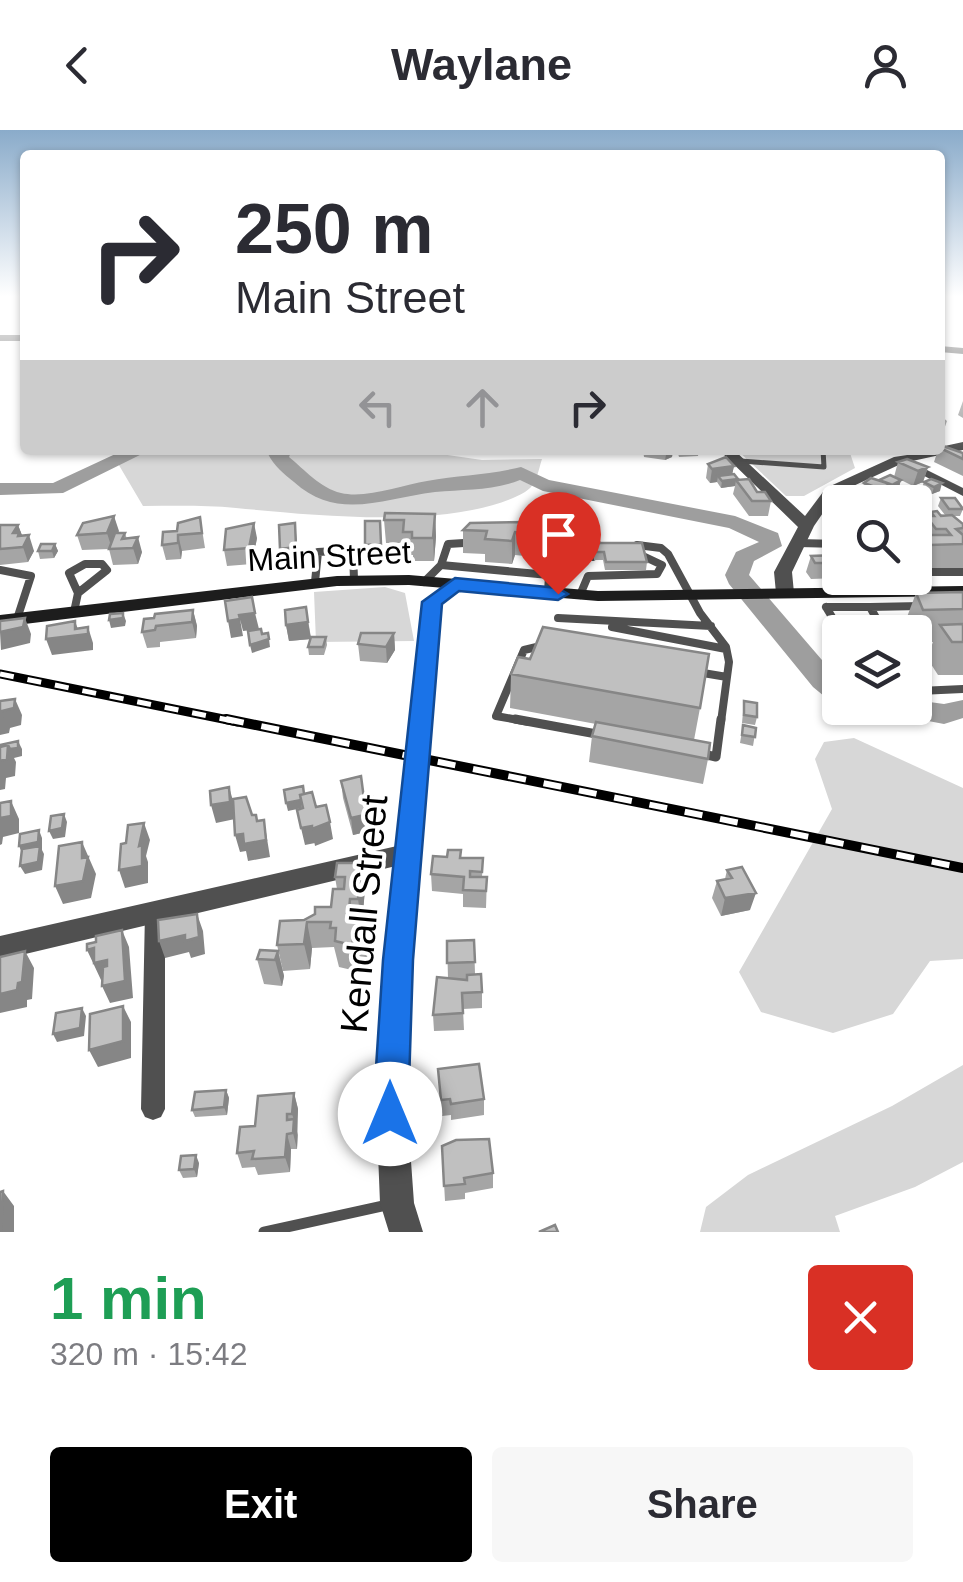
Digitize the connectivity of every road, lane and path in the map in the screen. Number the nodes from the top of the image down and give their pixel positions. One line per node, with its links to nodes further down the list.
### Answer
1 (731, 455): 6 (lane); 8 (street)
2 (769, 455): 6 (lane)
3 (823, 455): 6 (lane)
4 (922, 455): 5 (street)
5 (899, 460): 7 (street); 8 (street)
6 (770, 464)
7 (963, 493)
8 (806, 526): 11 (street)
9 (507, 538): 21 (lane)
10 (479, 542): 17 (lane)
11 (798, 543): 13 (lane); 29 (street)
12 (628, 544): 31 (lane)
13 (822, 544)
14 (608, 545): 15 (lane)
15 (593, 556)
16 (643, 556): 30 (lane)
17 (441, 565): 21 (lane); 24 (lane)
18 (0, 570): 42 (lane)
19 (932, 572): 20 (lane)
20 (963, 572)
21 (541, 574): 28 (lane)
22 (354, 580): 23 (main road, Main Street); 23 (lane); 24 (main road, Main Street)
23 (316, 582): 36 (main road, Main Street)
24 (424, 582): 25 (main road, Main Street); 37 (street)
25 (455, 584): 28 (main road, Main Street); 37 (street)
26 (822, 588): 29 (main road, Main Street)
27 (963, 591): 34 (main road, Main Street)
28 (548, 593): 30 (main road, Main Street)
29 (784, 593): 31 (main road, Main Street)
30 (580, 595): 31 (main road, Main Street)
31 (690, 595): 44 (lane)
32 (890, 595): 35 (main road, Main Street)
33 (928, 595): 34 (lane)
34 (929, 598): 35 (main road, Main Street)
35 (906, 599): 38 (lane)
36 (76, 602): 36 (lane); 42 (main road, Main Street)
37 (432, 602): 53 (street, Kendall Street, bridge)
38 (870, 608): 39 (lane); 40 (lane)
39 (831, 615)
40 (874, 615)
41 (558, 618): 43 (lane)
42 (8, 620)
43 (598, 623): 44 (lane); 46 (lane)
44 (711, 626): 46 (lane)
45 (562, 648): 51 (lane)
46 (726, 649): 48 (lane)
47 (690, 670): 48 (lane)
48 (727, 677): 52 (lane)
49 (963, 689): 50 (lane)
50 (932, 690)
51 (606, 736)
52 (679, 750)
53 (408, 853): 54 (street); 57 (street, Kendall Street)
54 (155, 912): 55 (street); 56 (street)
55 (0, 948)
56 (153, 1109)
57 (397, 1203): 58 (lane); 59 (street, Kendall Street)
58 (264, 1232)
59 (406, 1232)

